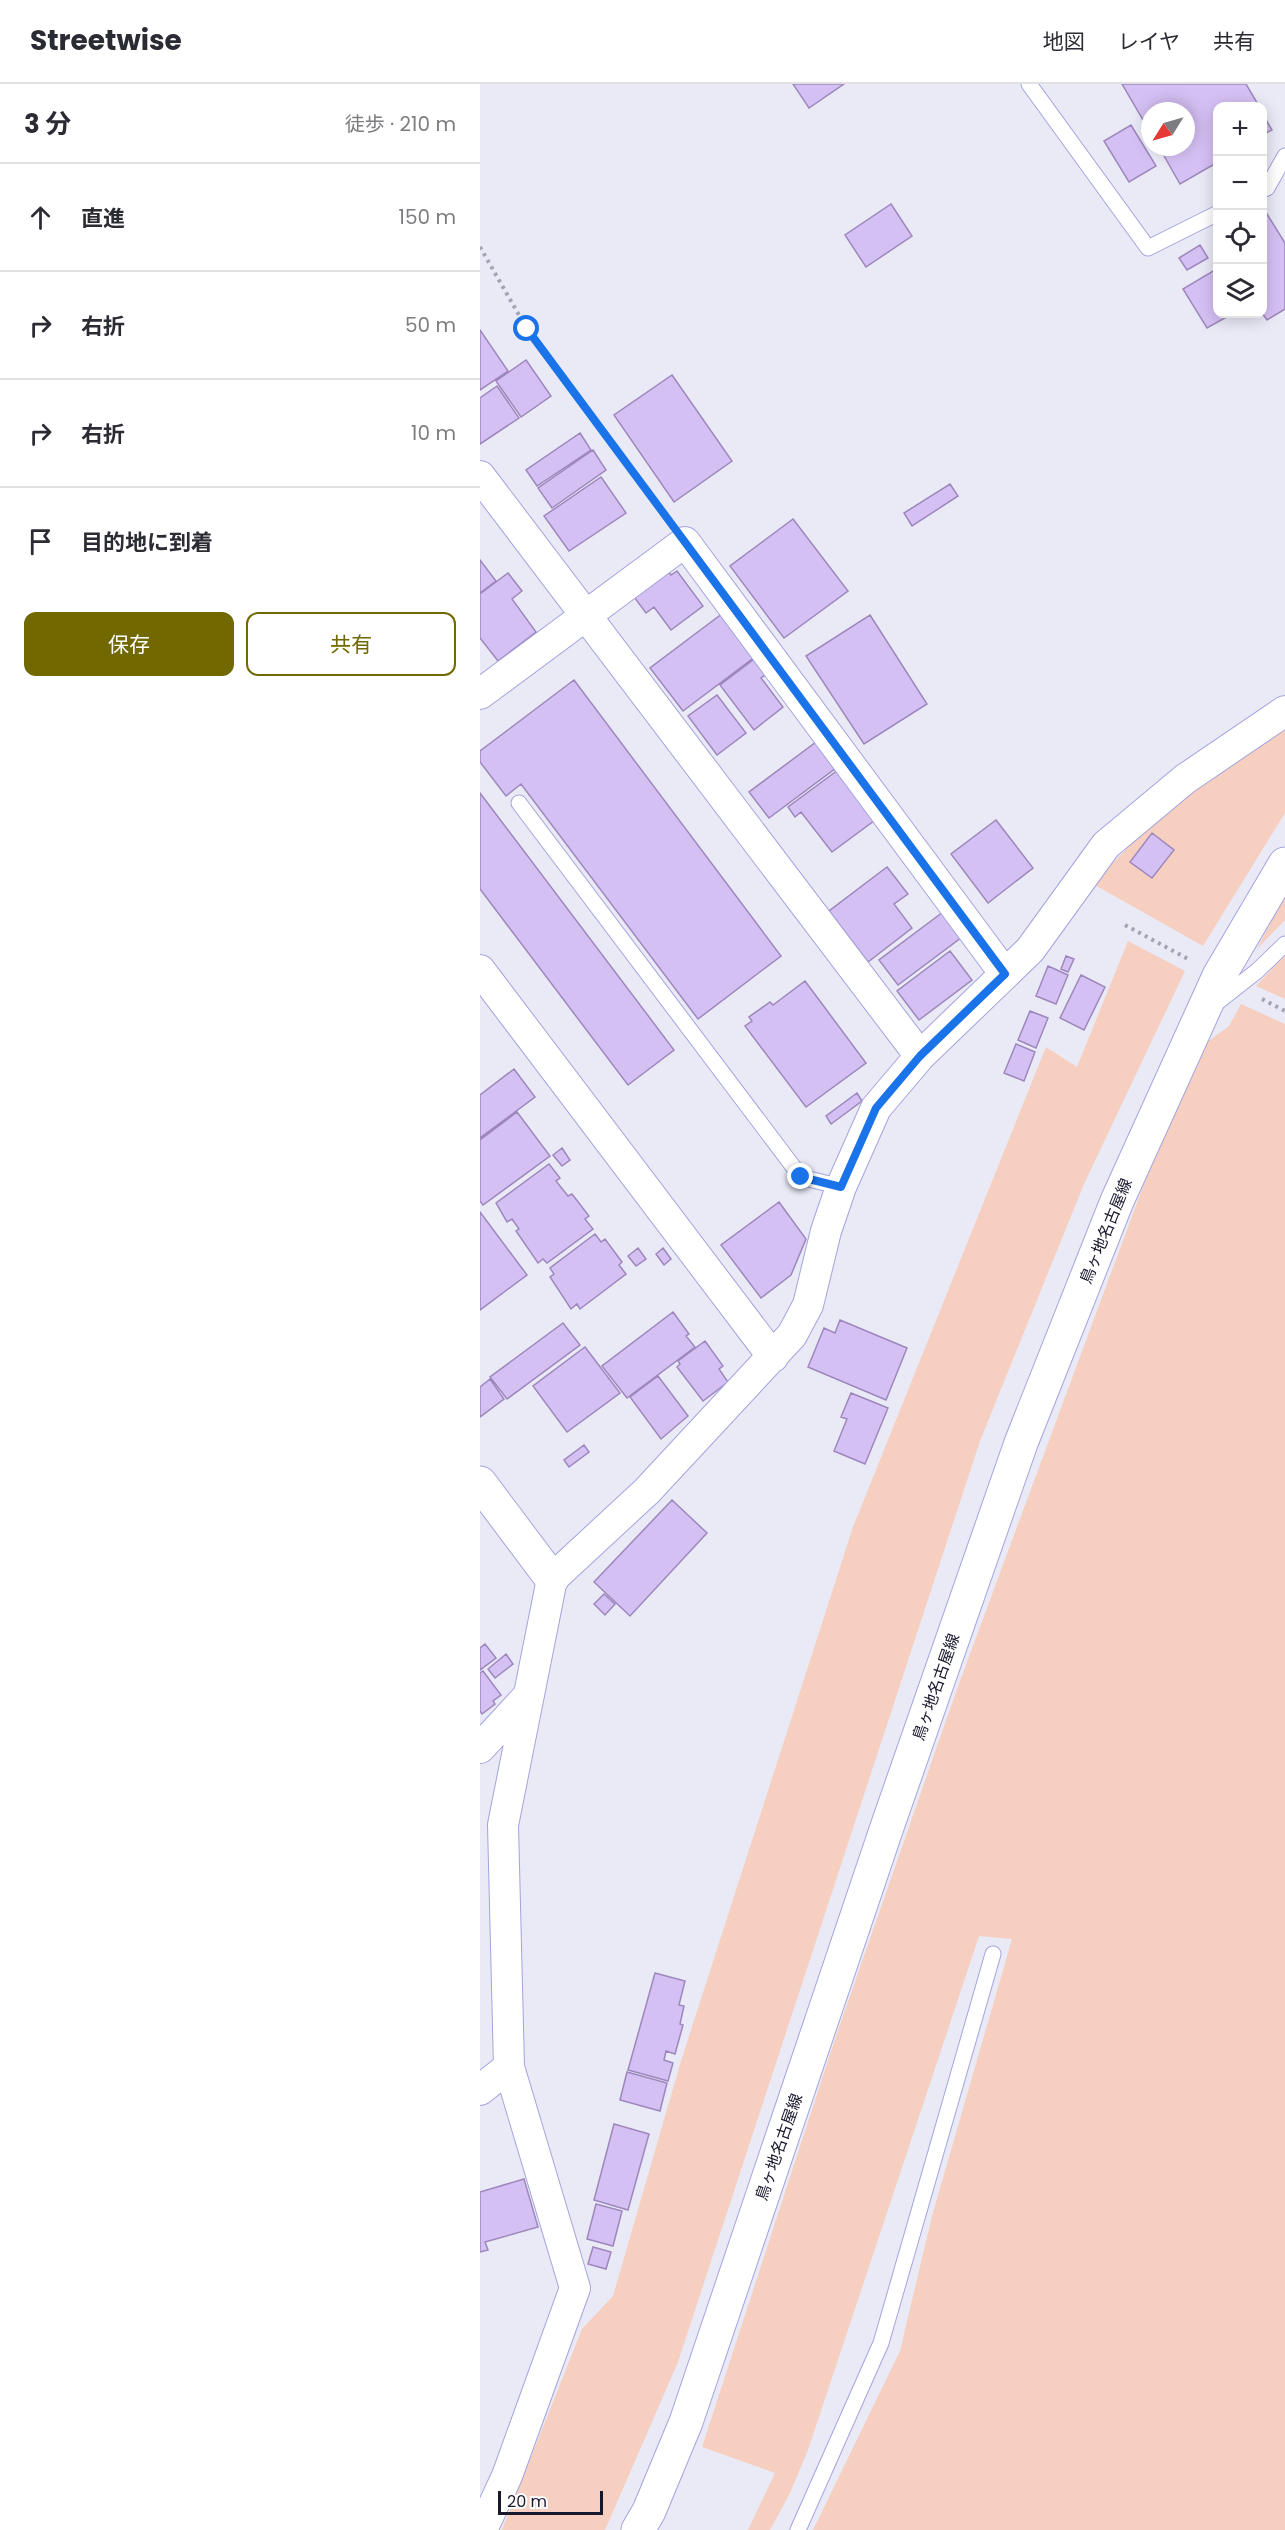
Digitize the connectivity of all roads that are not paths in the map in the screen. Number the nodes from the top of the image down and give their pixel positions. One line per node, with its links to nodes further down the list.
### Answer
1 (1029, 84): 4 (lane)
2 (1285, 156): 3 (lane)
3 (1267, 188)
4 (1213, 216)
5 (480, 476): 6 (street)
6 (586, 616): 7 (street); 13 (street); 15 (street)
7 (480, 694)
8 (1285, 711): 13 (street)
9 (519, 802): 16 (lane)
10 (1285, 864): 14 (main road, 鳥ヶ地名古屋線)
11 (1285, 945): 14 (lane)
12 (480, 970): 17 (street)
13 (1005, 974): 15 (street)
14 (1203, 1013): 26 (main road, 鳥ヶ地名古屋線)
15 (920, 1056): 16 (street)
16 (841, 1187): 17 (street)
17 (773, 1357): 19 (street)
18 (480, 1484): 19 (main road)
19 (552, 1579): 20 (street)
20 (530, 1695): 21 (street); 23 (street)
21 (480, 1748)
22 (993, 1954): 27 (lane)
23 (509, 2067): 24 (street); 25 (street)
24 (480, 2090)
25 (482, 2530)
26 (638, 2530)
27 (798, 2530)

